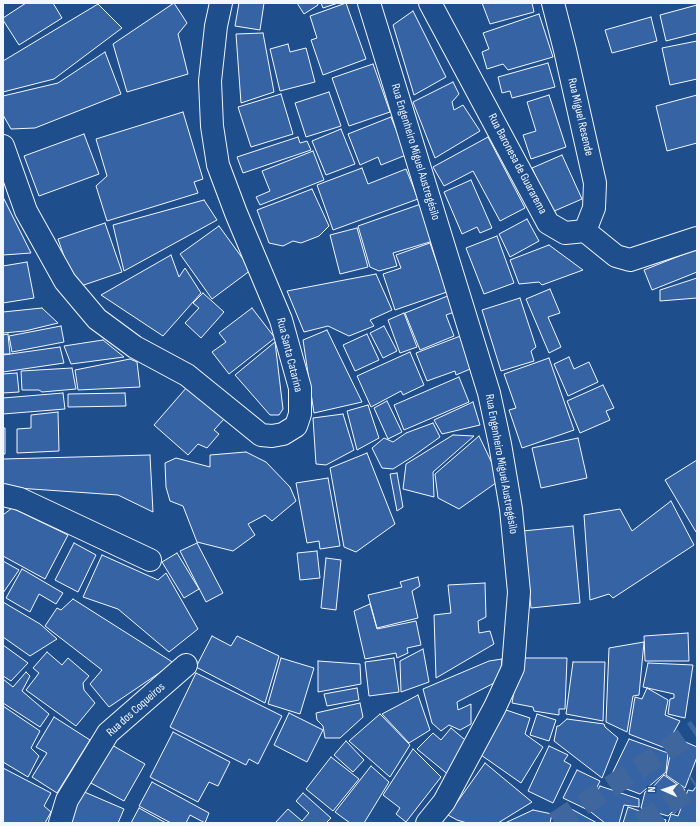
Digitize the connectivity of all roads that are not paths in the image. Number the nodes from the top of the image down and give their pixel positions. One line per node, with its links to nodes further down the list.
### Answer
1 (221, 3): 5 (street, Rua Santa Catarina)
2 (369, 3): 12 (street, Rua Engenheiro Miguel Austregésilo)
3 (430, 3): 6 (street, Rua Baronesa de Guararema)
4 (553, 3): 6 (street, Rua Miguel Resende)
5 (3, 146)
6 (585, 231): 7 (street)
7 (697, 238)
8 (3, 495): 9 (street)
9 (150, 560)
10 (186, 665): 11 (street, Rua dos Coqueiros)
11 (60, 823)
12 (427, 823)

